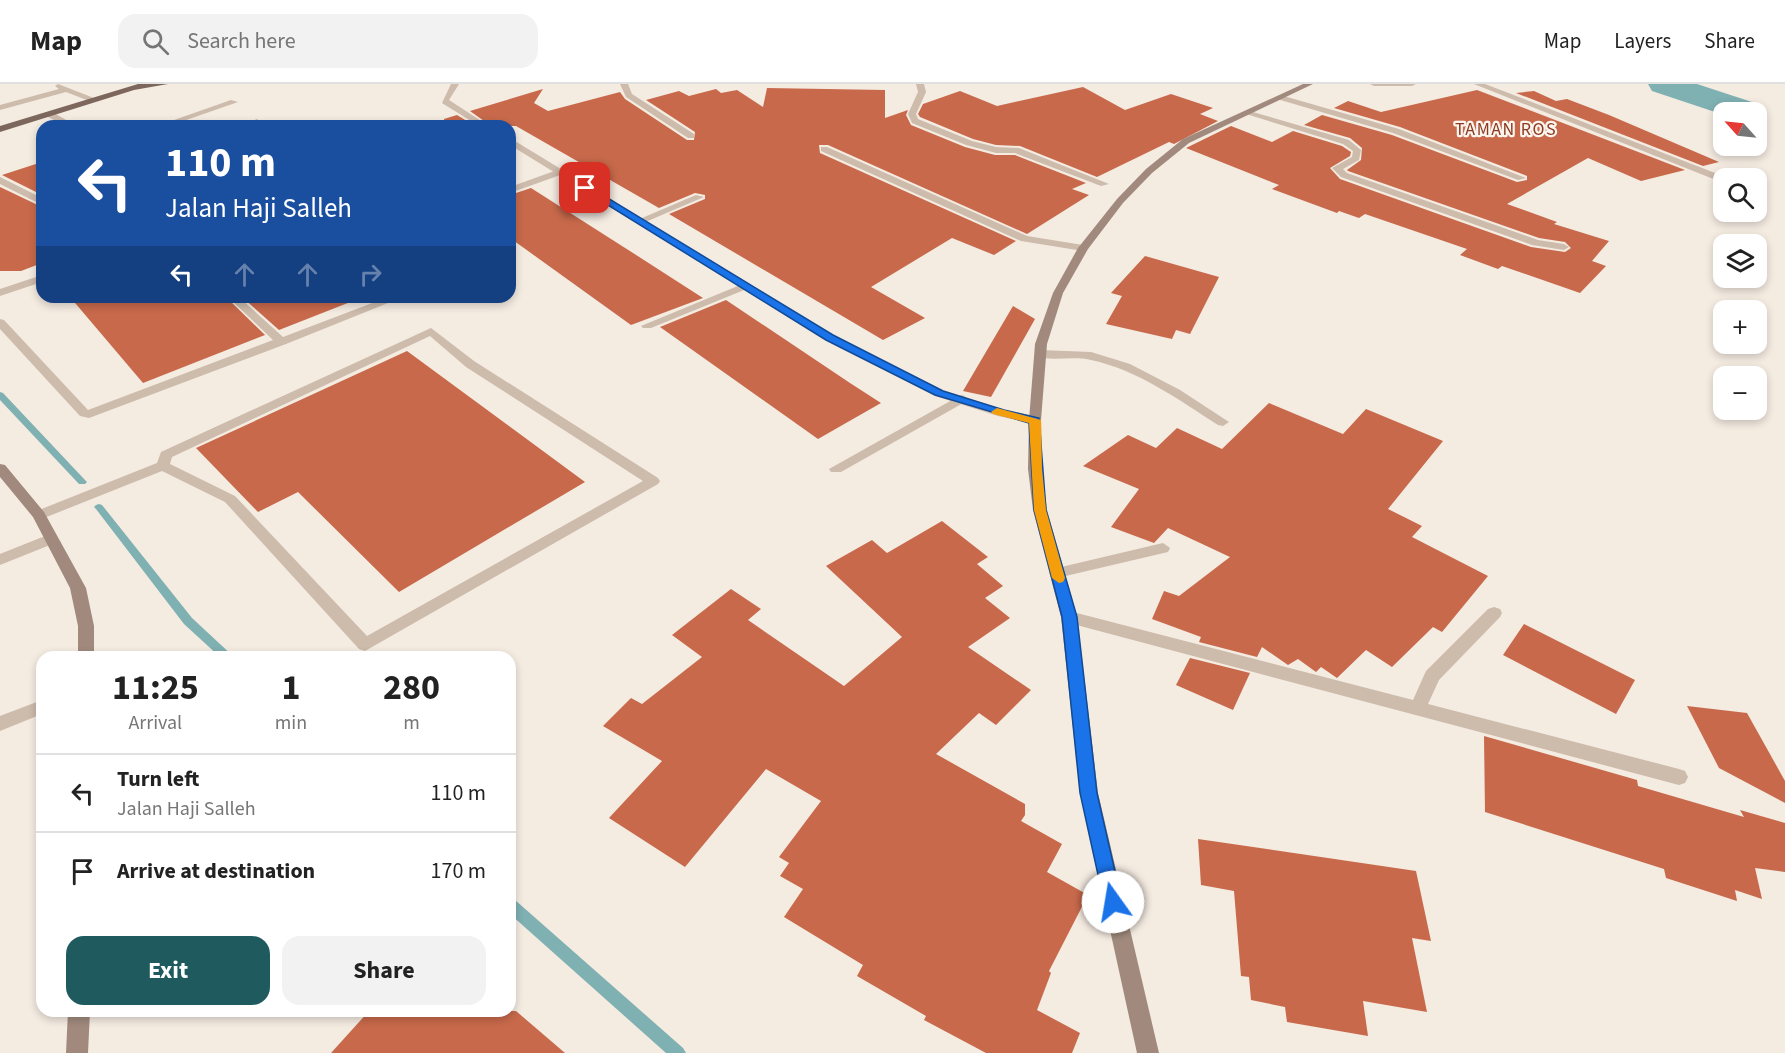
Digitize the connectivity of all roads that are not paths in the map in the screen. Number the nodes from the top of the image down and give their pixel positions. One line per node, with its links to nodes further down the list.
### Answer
1 (54, 84): 11 (street)
2 (146, 84): 12 (main road)
3 (164, 84): 12 (main road)
4 (455, 84): 21 (street)
5 (624, 84): 23 (street)
6 (920, 84): 30 (street)
7 (1309, 84): 13 (street)
8 (1374, 84): 9 (street)
9 (1412, 84)
10 (1478, 84): 27 (street)
11 (66, 89): 14 (street); 16 (street)
12 (115, 93): 14 (main road)
13 (1280, 97): 17 (street); 28 (street)
14 (95, 100): 18 (main road)
15 (234, 102): 20 (street)
16 (0, 108)
17 (1249, 112): 35 (street); 36 (street)
18 (49, 114): 19 (street); 22 (main road)
19 (62, 120)
20 (178, 120)
21 (475, 120)
22 (0, 129)
23 (691, 136)
24 (516, 145): 26 (street)
25 (824, 149): 36 (street)
26 (560, 172): 31 (street); 34 (street)
27 (1713, 176)
28 (1521, 178)
29 (0, 180): 33 (street)
30 (1104, 184)
31 (516, 188)
32 (699, 197): 34 (street)
33 (36, 199)
34 (640, 221): 38 (street)
35 (1564, 247)
36 (1083, 248): 45 (street)
37 (36, 280): 39 (street)
38 (746, 286): 43 (street); 46 (street)
39 (0, 293)
40 (240, 303): 44 (street)
41 (383, 303): 44 (street)
42 (0, 322): 44 (street)
43 (647, 326)
44 (282, 342)
45 (1040, 354): 47 (street); 48 (street)
46 (961, 399): 47 (street); 51 (street)
47 (1035, 420): 56 (street)
48 (1223, 422)
49 (163, 466): 49 (street); 52 (street)
50 (0, 468): 52 (street)
51 (836, 469)
52 (39, 515): 53 (street)
53 (50, 539): 55 (street); 59 (street)
54 (1163, 548): 56 (street)
55 (0, 560)
56 (1057, 573): 58 (street)
57 (1494, 613): 60 (street)
58 (1069, 617): 60 (street); 66 (street)
59 (86, 651)
60 (1418, 708): 63 (street)
61 (36, 709): 62 (street)
62 (0, 724)
63 (1679, 777)
64 (79, 1017): 65 (street)
65 (77, 1053)
66 (1148, 1053)

